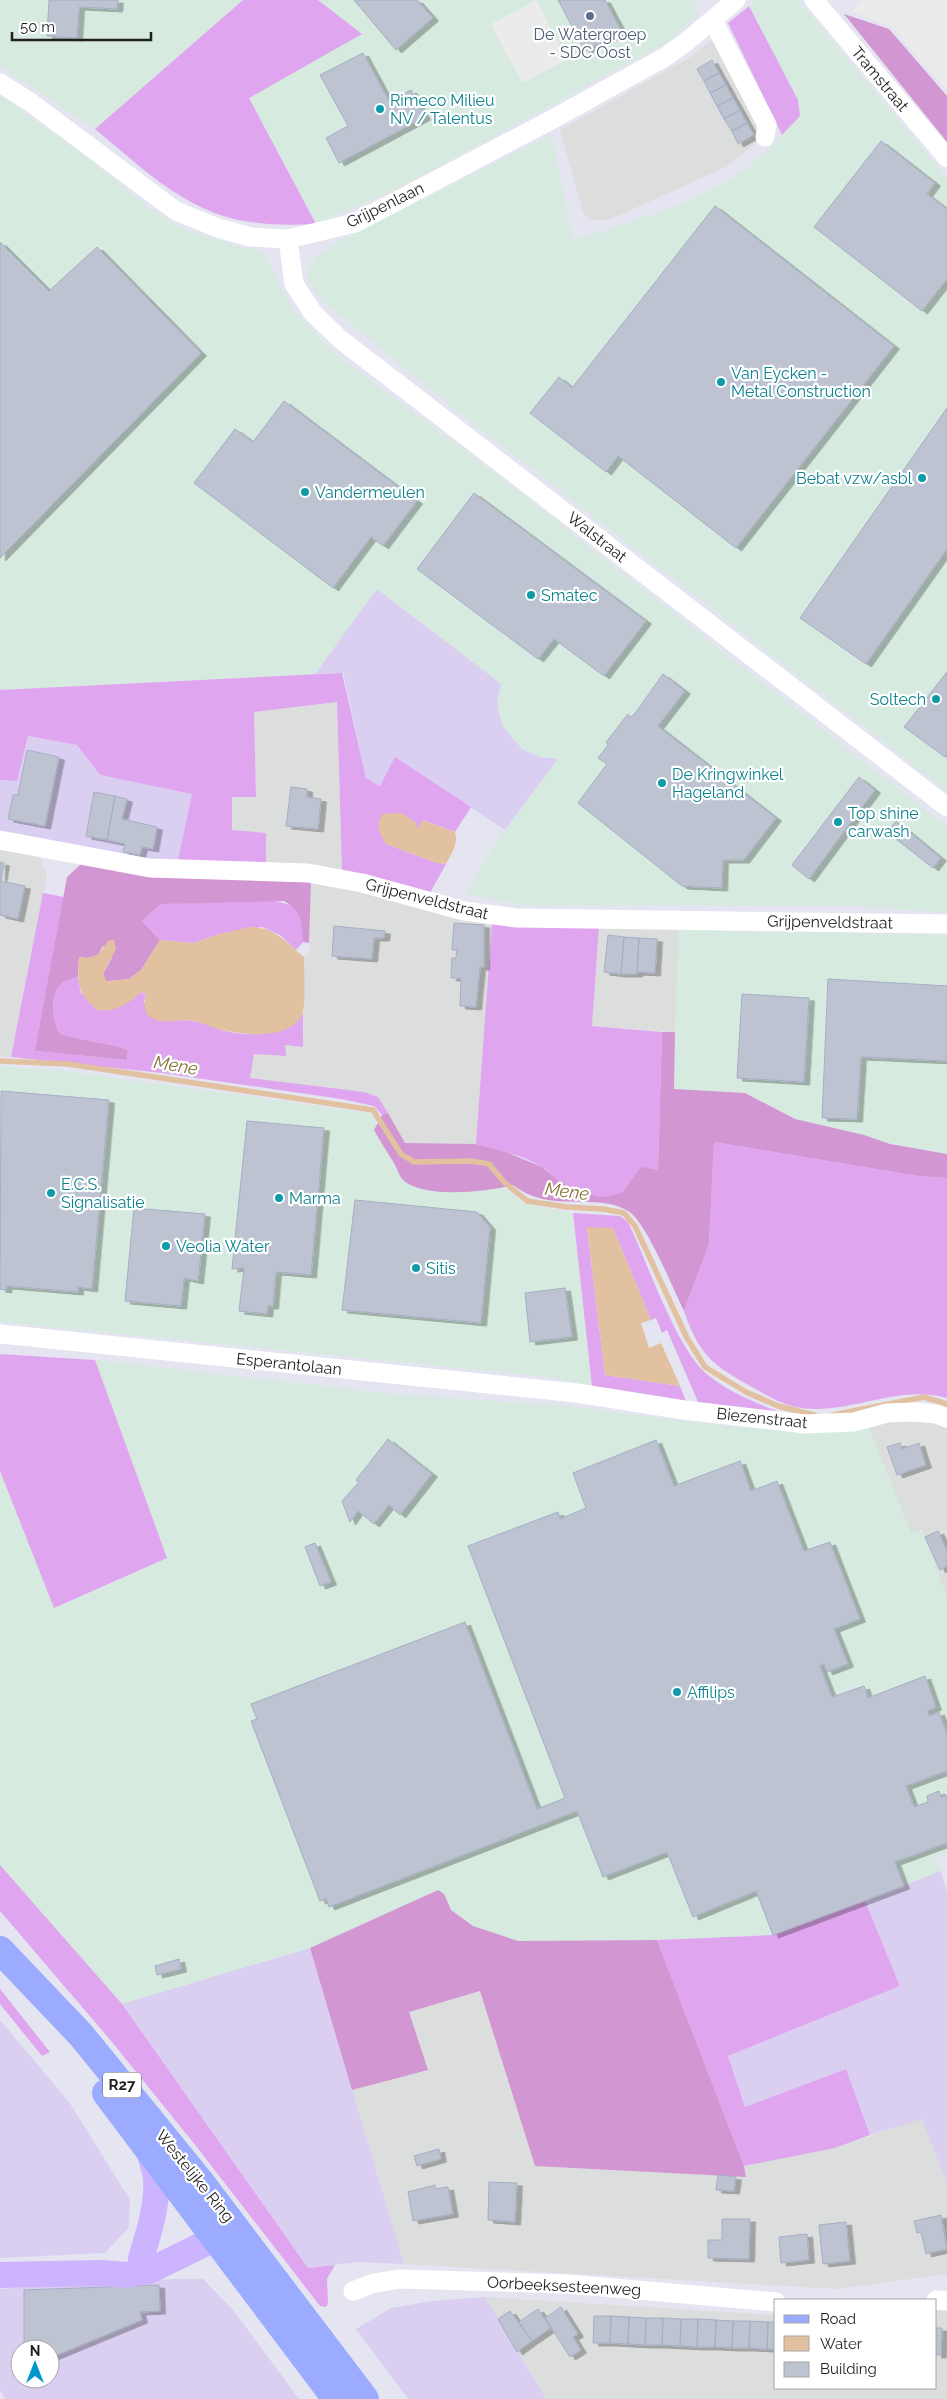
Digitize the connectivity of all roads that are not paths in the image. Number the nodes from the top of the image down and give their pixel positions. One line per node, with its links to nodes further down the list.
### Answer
1 (736, 0): 3 (street, Grijpenlaan)
2 (814, 0): 6 (street, Tramstraat)
3 (715, 11): 5 (street); 7 (street, Grijpenlaan)
4 (0, 83): 7 (street, Grijpenlaan)
5 (765, 136)
6 (947, 158)
7 (288, 239): 8 (street, Walstraat)
8 (947, 807)
9 (0, 840): 10 (street, Grijpenveldstraat)
10 (947, 924)
11 (0, 1334): 12 (street, Esperantolaan)
12 (577, 1393): 13 (street, Biezenstraat)
13 (947, 1418)
14 (6, 1957): 15 (main road, Westelijke Ring / R27); 16 (main road, Westelijke Ring / R27)
15 (149, 2151): 16 (main road, Westelijke Ring / R27); 17 (street)
16 (219, 2223): 17 (street); 18 (street); 22 (main road, Westelijke Ring / R27); 23 (main road, Westelijke Ring / R27)
17 (141, 2258): 18 (street)
18 (102, 2273): 19 (street)
19 (0, 2276)
20 (353, 2291): 21 (street, Oorbeeksesteenweg)
21 (774, 2302)
22 (336, 2399)
23 (365, 2399)

